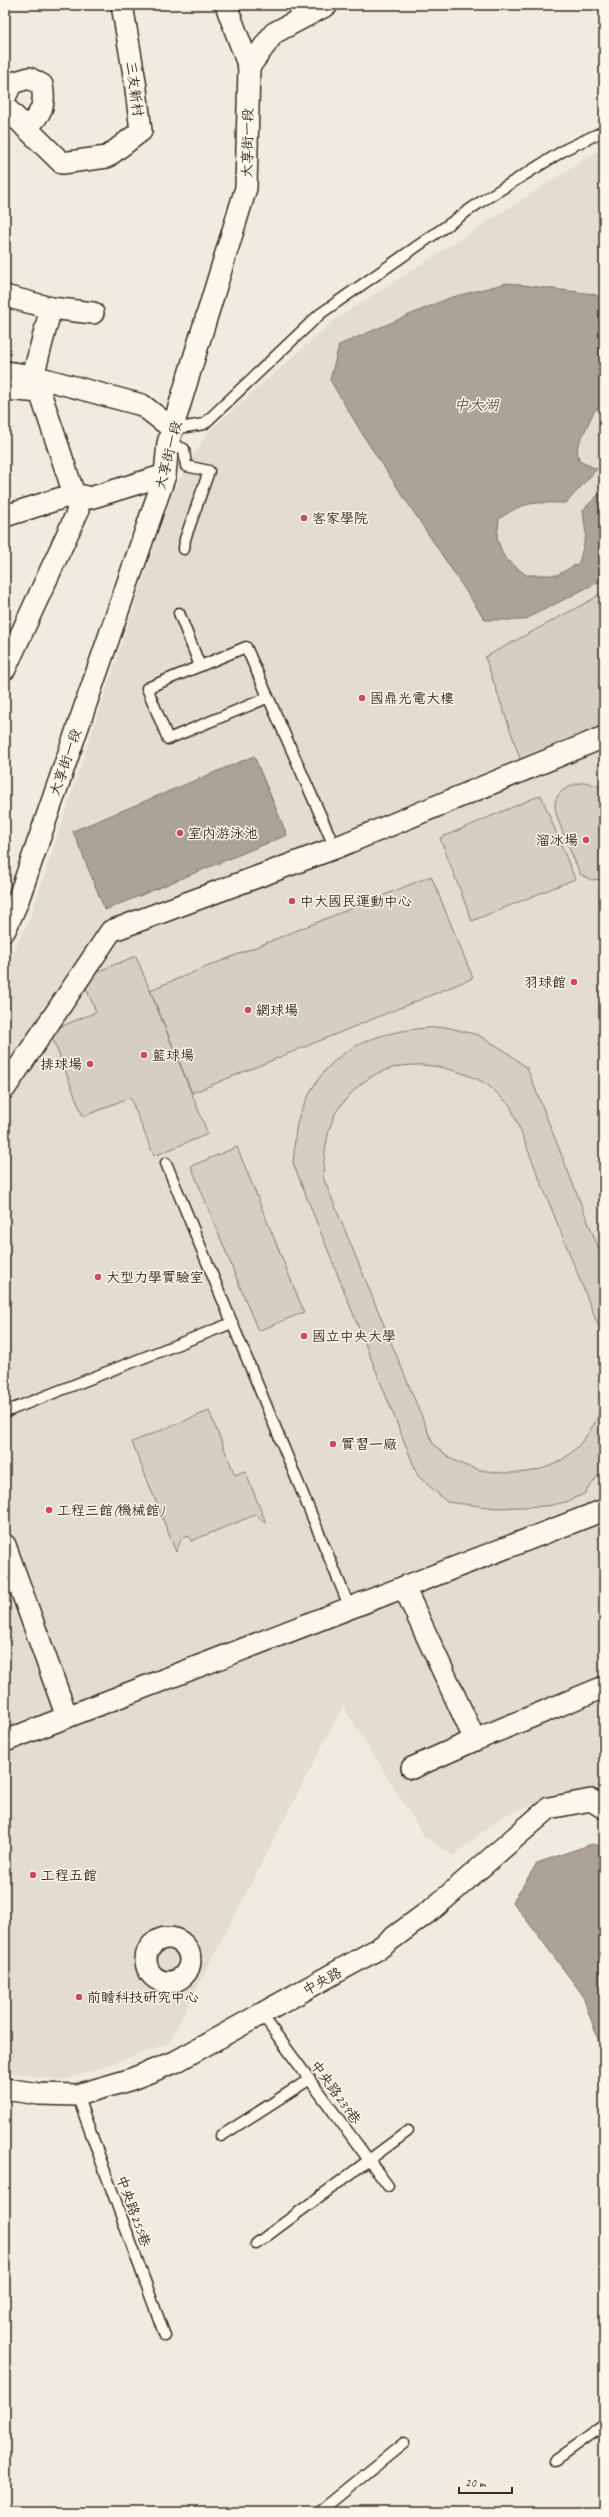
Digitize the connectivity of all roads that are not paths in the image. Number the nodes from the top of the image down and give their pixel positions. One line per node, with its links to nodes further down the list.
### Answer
1 (122, 5): 7 (street, 三友新村)
2 (226, 5): 4 (street)
3 (327, 5): 4 (street)
4 (249, 67): 15 (street, 大享街一段)
5 (5, 96): 7 (street)
6 (5, 107): 7 (street, 三友新村)
7 (26, 128)
8 (604, 131): 15 (lane)
9 (5, 296): 10 (street)
10 (50, 308): 11 (street); 13 (street)
11 (93, 313)
12 (5, 372): 13 (street)
13 (33, 376): 15 (street)
14 (5, 389): 17 (street)
15 (170, 436): 16 (street, 大享街一段); 19 (lane)
16 (165, 475): 17 (street); 27 (street, 大享街一段)
17 (74, 494): 18 (street); 21 (street)
18 (5, 516)
19 (184, 549)
20 (179, 613): 22 (lane)
21 (10, 645): 23 (street)
22 (200, 666): 24 (lane); 24 (lane)
23 (5, 669)
24 (267, 698): 26 (lane)
25 (604, 736): 26 (street)
26 (335, 848): 28 (street)
27 (5, 930)
28 (5, 1088)
29 (166, 1163): 30 (lane)
30 (232, 1323): 31 (lane); 35 (lane)
31 (5, 1412)
32 (604, 1510): 34 (street)
33 (5, 1545): 37 (street)
34 (404, 1587): 35 (street); 38 (street)
35 (350, 1608): 37 (street)
36 (604, 1687): 38 (street)
37 (67, 1717): 39 (street)
38 (475, 1740): 40 (street)
39 (5, 1741)
40 (412, 1768)
41 (604, 1808): 42 (street, 中央路)
42 (262, 2014): 43 (lane, 中央路239巷); 45 (street, 中央路)
43 (310, 2079): 47 (lane); 48 (lane, 中央路239巷)
44 (5, 2089): 45 (street, 中央路)
45 (77, 2095): 51 (lane, 中央路255巷)
46 (408, 2131): 48 (lane)
47 (221, 2136)
48 (368, 2159): 49 (lane, 中央路239巷); 50 (lane)
49 (388, 2186)
50 (256, 2244)
51 (165, 2336)
52 (604, 2425): 54 (lane)
53 (404, 2443): 55 (lane)
54 (554, 2461)
55 (319, 2512)

